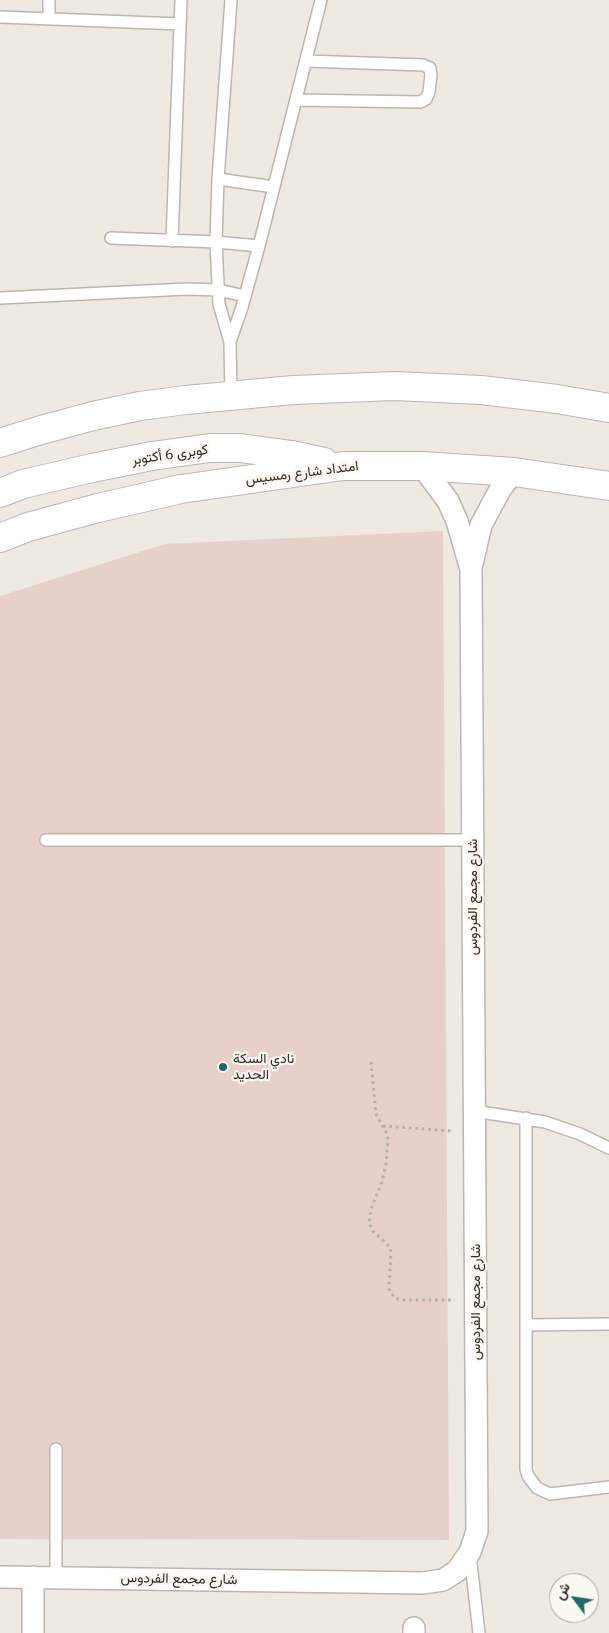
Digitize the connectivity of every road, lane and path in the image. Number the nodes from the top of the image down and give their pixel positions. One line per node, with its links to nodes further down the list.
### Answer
1 (49, 0): 6 (lane)
2 (180, 0): 7 (lane)
3 (231, 0): 10 (lane)
4 (321, 0): 8 (lane)
5 (0, 17): 6 (lane)
6 (49, 19): 7 (lane)
7 (180, 24): 13 (lane)
8 (306, 61): 9 (lane); 9 (lane)
9 (296, 100): 11 (lane)
10 (218, 179): 11 (lane); 14 (lane)
11 (274, 187): 15 (lane)
12 (111, 238): 13 (lane)
13 (172, 241): 14 (lane)
14 (216, 242): 15 (lane); 16 (lane)
15 (259, 246): 17 (lane)
16 (218, 290): 17 (lane); 18 (lane); 19 (lane)
17 (245, 296): 19 (lane)
18 (0, 298)
19 (230, 342): 20 (lane)
20 (231, 396): 21 (highway); 22 (highway)
21 (609, 408)
22 (0, 443)
23 (343, 466): 24 (highway, امتداد شارع رمسيس); 27 (highway, كوبرى 6 أكتوبر); 28 (highway, امتداد شارع رمسيس)
24 (422, 466): 25 (highway, امتداد شارع رمسيس); 29 (street, شارع مجمع الفردوس)
25 (514, 472): 26 (highway, امتداد شارع رمسيس); 29 (street, شارع مجمع الفردوس)
26 (609, 486)
27 (0, 493)
28 (0, 538)
29 (471, 568): 31 (street, شارع مجمع الفردوس)
30 (46, 840): 31 (lane)
31 (472, 840): 34 (street, شارع مجمع الفردوس)
32 (371, 1062): 35 (path)
33 (526, 1118): 34 (lane); 36 (lane); 39 (lane)
34 (474, 1122): 35 (path); 37 (street, شارع مجمع الفردوس)
35 (383, 1126): 37 (path)
36 (609, 1148)
37 (476, 1300): 42 (street, شارع مجمع الفردوس)
38 (609, 1324): 39 (lane)
39 (526, 1325): 41 (lane)
40 (56, 1449): 45 (lane)
41 (609, 1487)
42 (470, 1552): 45 (street, شارع مجمع الفردوس); 47 (lane)
43 (0, 1577): 44 (street, شارع مجمع الفردوس)
44 (33, 1577): 45 (street, شارع مجمع الفردوس); 46 (street)
45 (56, 1577)
46 (33, 1633)
47 (479, 1633)

